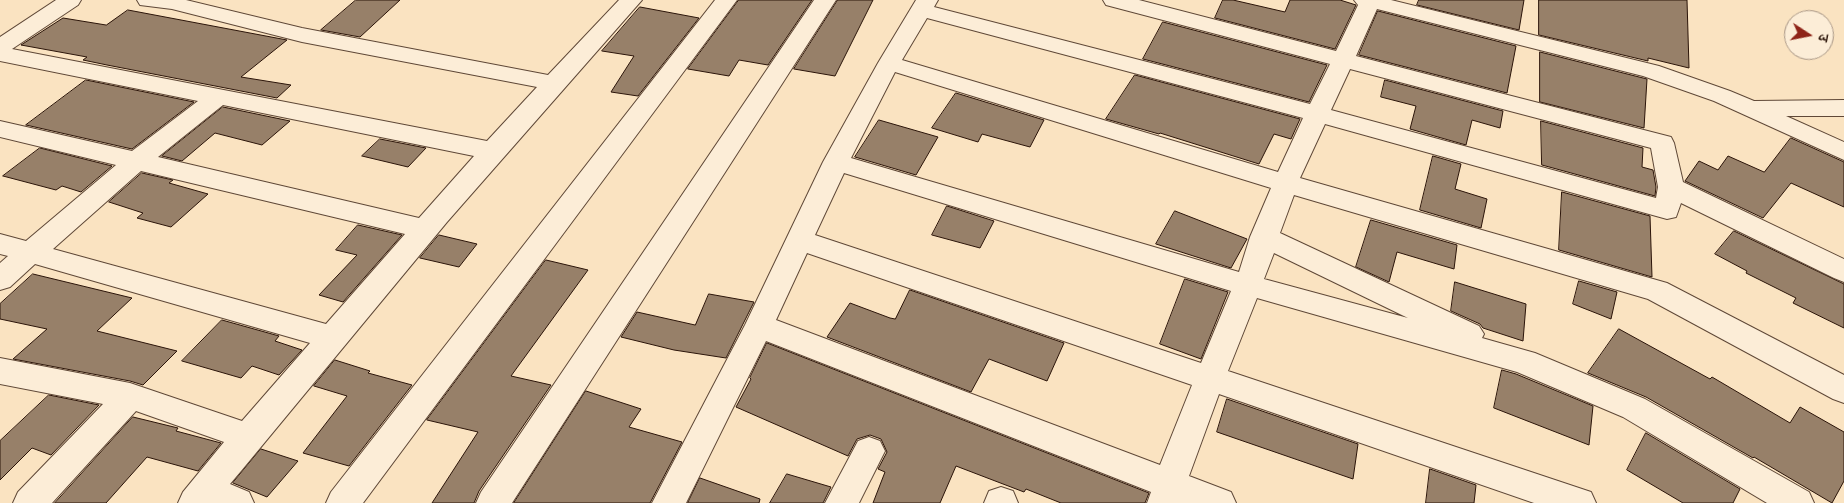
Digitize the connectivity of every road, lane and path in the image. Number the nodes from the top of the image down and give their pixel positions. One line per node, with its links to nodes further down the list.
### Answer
1 (70, 0): 10 (street)
2 (148, 0): 8 (street)
3 (631, 0): 14 (street)
4 (726, 0): 47 (street)
5 (824, 0): 48 (street)
6 (1114, 0): 12 (street)
7 (1367, 1): 12 (street); 16 (street)
8 (174, 2): 14 (street)
9 (925, 5): 13 (street); 18 (street)
10 (0, 47)
11 (0, 54): 15 (street)
12 (1345, 60): 18 (street); 25 (street)
13 (889, 63): 23 (street); 24 (street)
14 (552, 83): 20 (street)
15 (218, 97): 20 (street); 22 (street)
16 (1752, 108): 17 (street); 21 (street)
17 (1844, 108)
18 (1318, 114): 24 (street); 25 (street)
19 (0, 129): 22 (street)
20 (493, 151): 26 (street)
21 (1844, 152)
22 (135, 162): 26 (street); 30 (street)
23 (836, 162): 28 (street); 33 (street)
24 (1286, 183): 27 (street); 39 (street)
25 (1671, 187): 31 (street)
26 (426, 229): 35 (street)
27 (1264, 237): 33 (street); 36 (street)
28 (800, 240): 34 (street); 38 (street)
29 (0, 244): 30 (street)
30 (31, 252): 32 (street); 35 (street)
31 (1844, 271)
32 (0, 279)
33 (1248, 285): 36 (street); 38 (street)
34 (759, 326): 43 (street); 49 (street)
35 (333, 338): 41 (street)
36 (1524, 362): 53 (street)
37 (0, 371): 40 (street)
38 (1210, 378): 43 (street); 52 (street)
39 (1844, 390)
40 (130, 396): 41 (street); 45 (street)
41 (248, 437): 44 (street)
42 (869, 450): 50 (street)
43 (1167, 493): 51 (street)
44 (201, 497): 46 (street)
45 (30, 503)
46 (237, 503)
47 (343, 503)
48 (493, 503)
49 (669, 503)
50 (842, 503)
51 (1219, 503)
52 (1580, 503)
53 (1797, 503)

